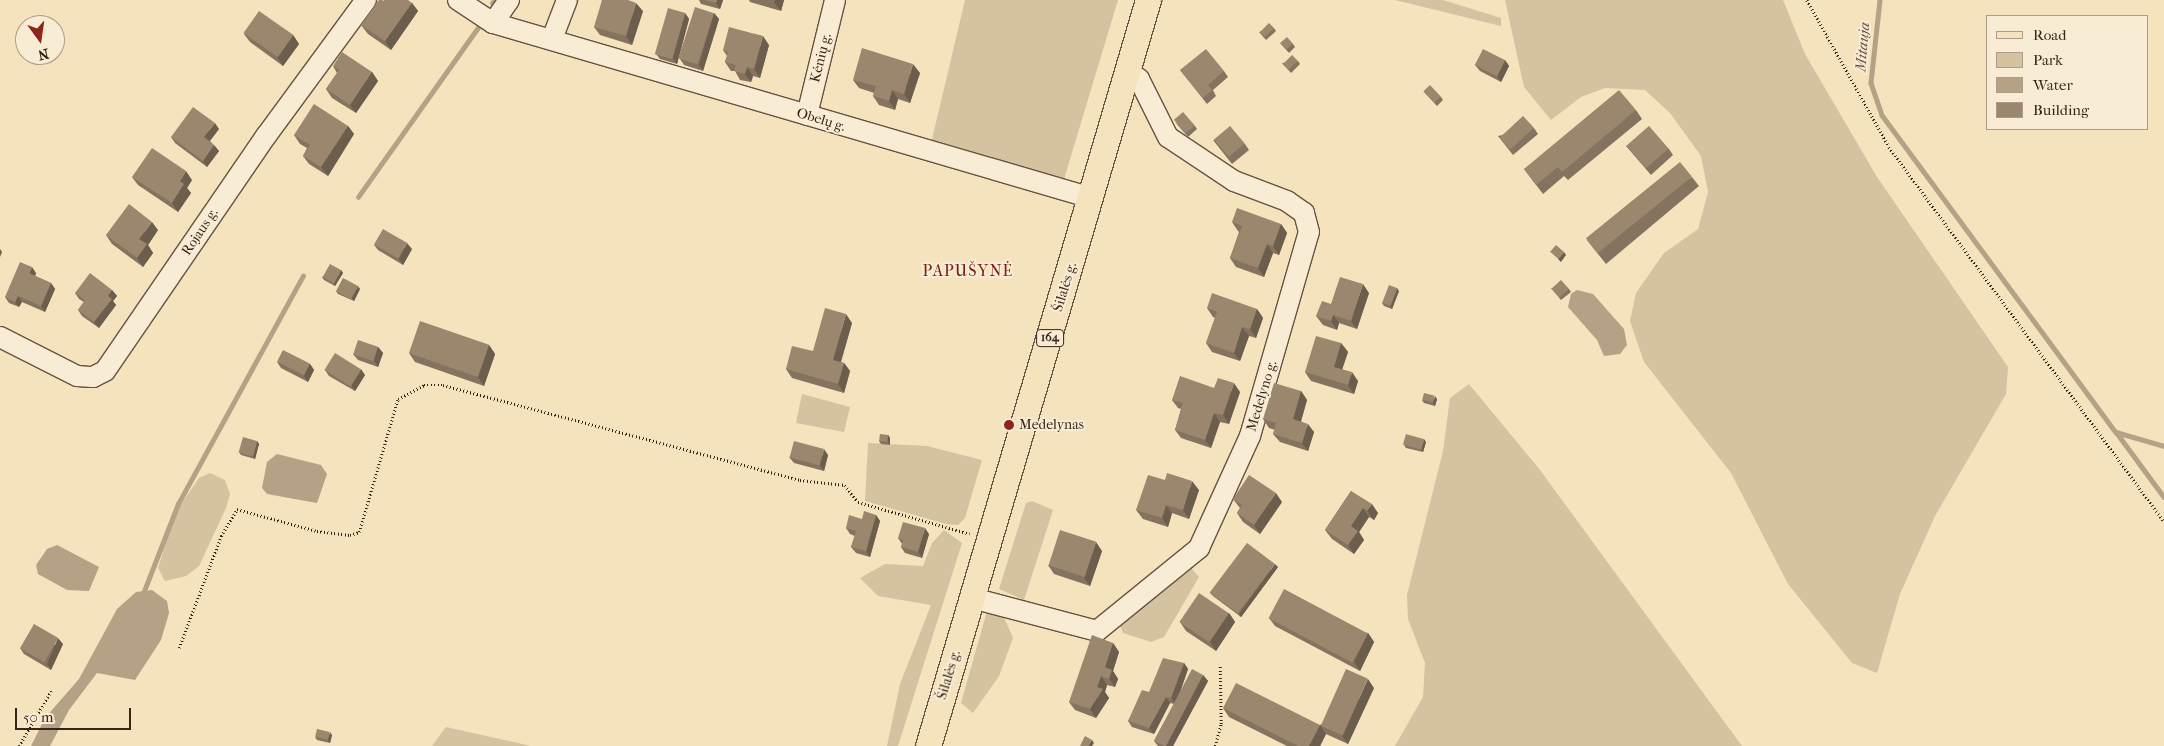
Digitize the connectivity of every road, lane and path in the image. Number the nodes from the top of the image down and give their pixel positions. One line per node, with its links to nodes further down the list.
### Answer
1 (366, 0): 13 (street, Rojaus g.)
2 (458, 0): 8 (street, Obelų g.)
3 (509, 0): 8 (street)
4 (567, 0): 9 (street)
5 (835, 0): 11 (street, Kėnių g.)
6 (1148, 0): 10 (main road, Šilalės g. / 164)
7 (1807, 0): 14 (path)
8 (493, 23): 9 (street, Obelų g.)
9 (552, 39): 11 (street, Obelų g.)
10 (1129, 72): 12 (main road, Šilalės g. / 164); 16 (street, Medelyno g.)
11 (807, 115): 12 (street, Obelų g.)
12 (1092, 198): 15 (main road, Šilalės g. / 164)
13 (0, 337)
14 (2164, 521)
15 (990, 538): 16 (main road, Šilalės g. / 164); 17 (path)
16 (972, 598): 21 (main road, Šilalės g. / 164)
17 (179, 648)
18 (1220, 665): 22 (path)
19 (51, 691): 20 (path)
20 (19, 746)
21 (928, 746)
22 (1215, 746)

